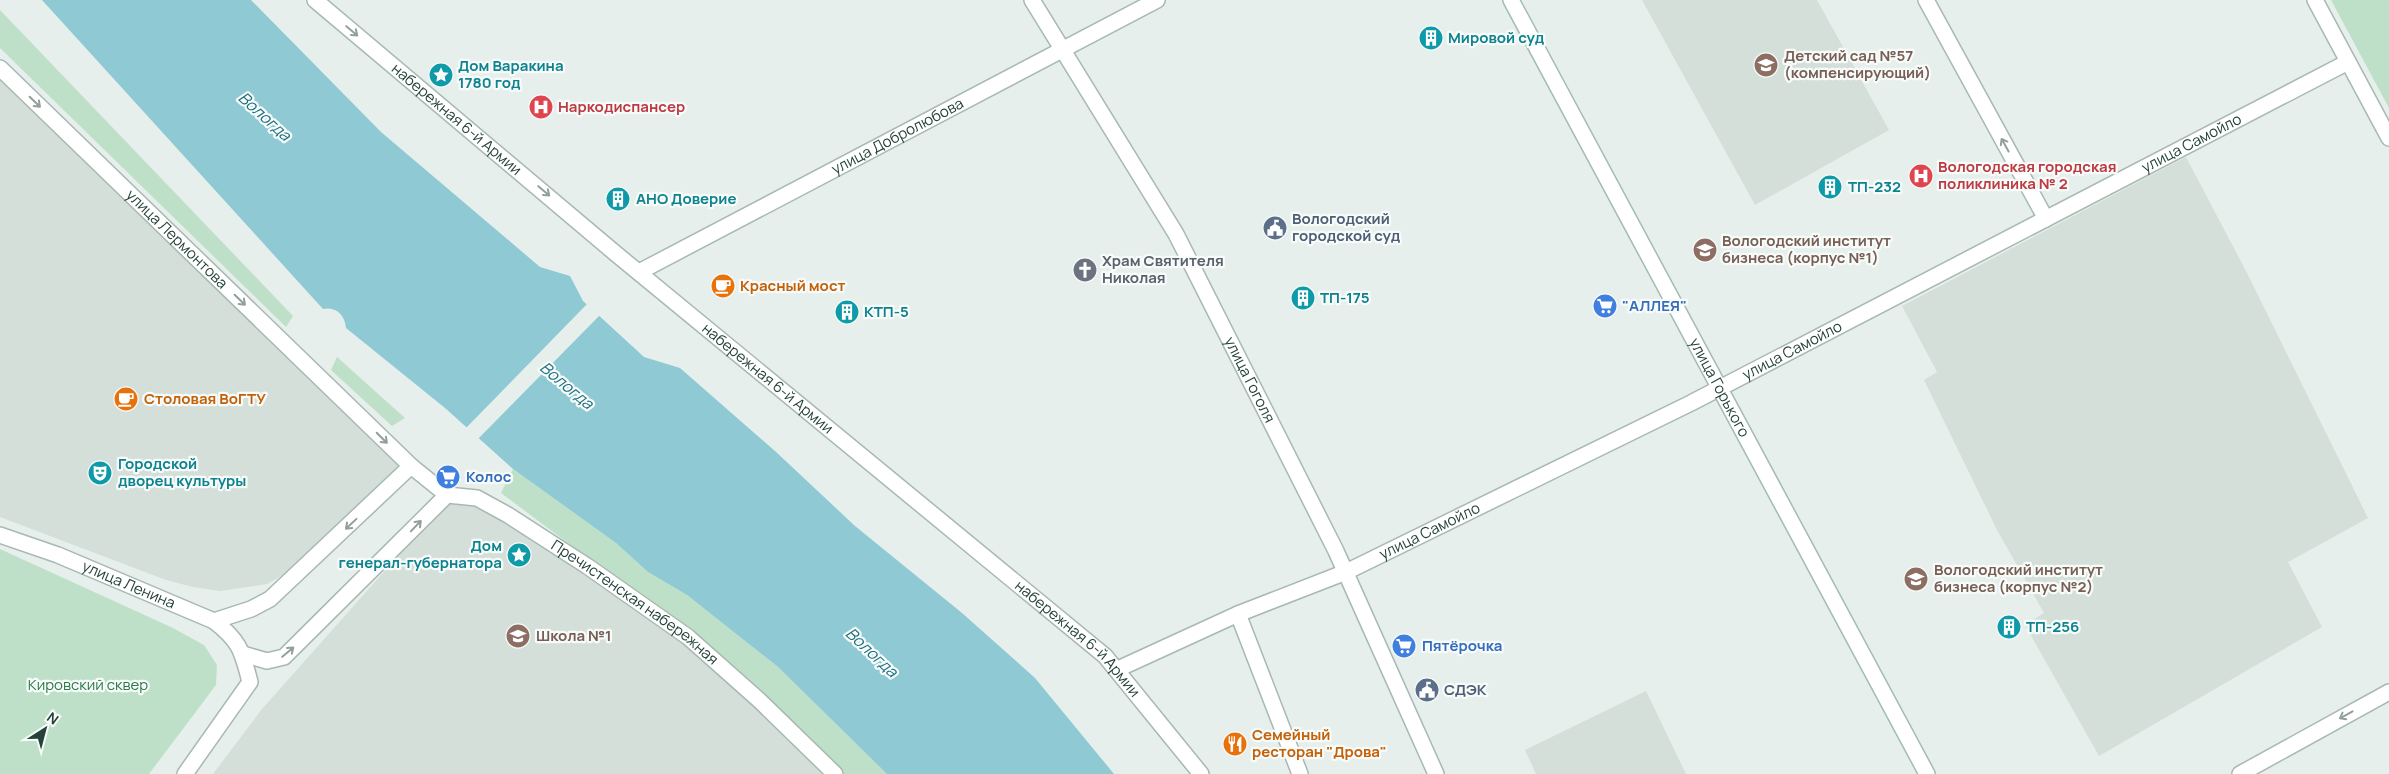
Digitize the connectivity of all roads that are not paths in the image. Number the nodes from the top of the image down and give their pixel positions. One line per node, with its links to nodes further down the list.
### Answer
1 (314, 0): 12 (street, набережная 6-й Армии, one-way to 12)
2 (1032, 0): 7 (street, улица Гоголя)
3 (1156, 0): 7 (street, улица Добролюбова)
4 (1511, 0): 13 (street, улица Горького)
5 (1926, 0): 11 (street, one-way to 5)
6 (2315, 0): 8 (street)
7 (1062, 49): 12 (street, улица Добролюбова); 17 (street, улица Гоголя)
8 (2348, 62): 10 (street); 11 (street, улица Самойло)
9 (0, 68): 14 (street, улица Лермонтова, one-way to 14)
10 (2389, 138)
11 (2046, 219): 13 (street, улица Самойло)
12 (639, 272): 21 (street, набережная 6-й Армии)
13 (1720, 388): 17 (street, улица Самойло); 28 (street, улица Горького)
14 (411, 466): 15 (street); 19 (street, one-way to 19)
15 (447, 495): 20 (street, one-way to 15); 24 (street, Пречистенская набережная)
16 (0, 535): 19 (street, улица Ленина)
17 (1346, 572): 18 (street, улица Самойло); 27 (street, улица Гоголя)
18 (1238, 614): 21 (street, улица Самойло); 26 (street)
19 (214, 621): 20 (street, улица Ленина)
20 (243, 654): 23 (street, улица Ленина)
21 (1118, 668): 25 (street, набережная 6-й Армии)
22 (2389, 692): 29 (street, one-way to 29)
23 (185, 774)
24 (835, 774)
25 (1201, 774)
26 (1300, 774)
27 (1436, 774)
28 (1928, 774)
29 (2240, 774)

